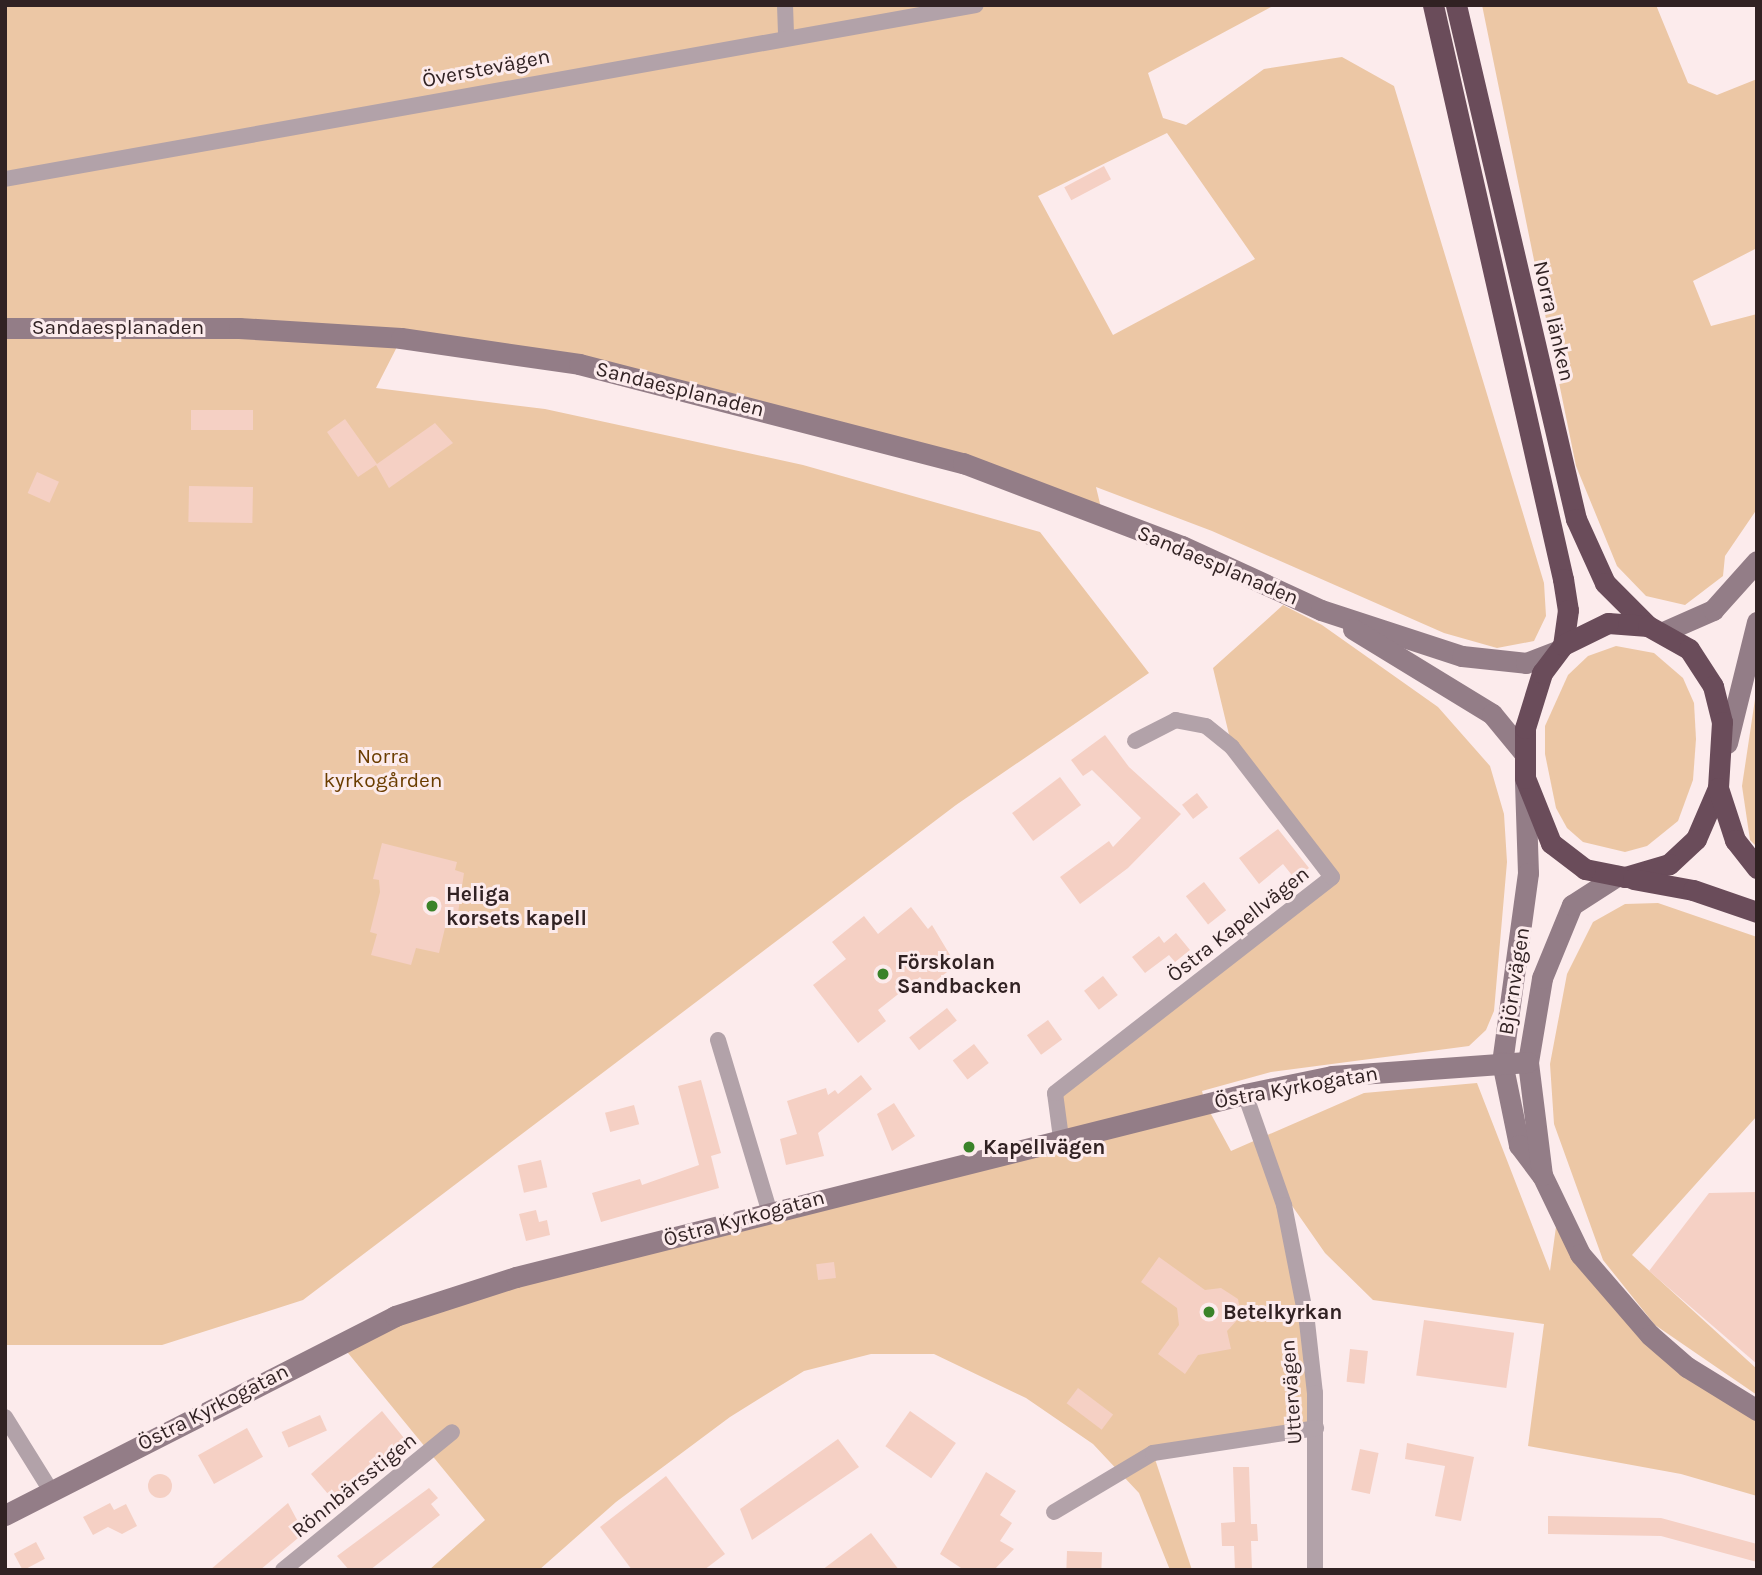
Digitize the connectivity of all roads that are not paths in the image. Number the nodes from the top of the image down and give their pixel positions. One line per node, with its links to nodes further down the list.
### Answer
1 (785, 5): 5 (street)
2 (976, 5): 5 (street, Överstevägen)
3 (1433, 5): 12 (highway)
4 (1456, 5): 11 (highway, Norra länken)
5 (786, 35): 6 (street, Överstevägen)
6 (5, 179)
7 (5, 328): 9 (street, Sandaesplanaden)
8 (1757, 561): 11 (street)
9 (1321, 610): 12 (street, Sandaesplanaden); 14 (street, Sandaesplanaden)
10 (1757, 622): 15 (street)
11 (1656, 629): 12 (highway); 15 (highway)
12 (1560, 648): 14 (highway)
13 (1135, 741): 25 (street, Östra Kapellvägen)
14 (1524, 753): 16 (highway)
15 (1724, 758): 17 (highway)
16 (1525, 778): 19 (highway); 22 (street, Björnvägen)
17 (1718, 788): 18 (highway); 19 (highway)
18 (1757, 868)
19 (1621, 876): 20 (highway); 23 (street, Björnvägen)
20 (1757, 912)
21 (718, 1040): 27 (street)
22 (1502, 1062): 23 (street, Östra Kyrkogatan); 24 (street, Östra Kyrkogatan); 26 (street, Björnvägen)
23 (1528, 1062): 26 (street, Björnvägen)
24 (1245, 1094): 25 (street, Östra Kyrkogatan); 30 (street, Uttervägen)
25 (1061, 1138): 27 (street, Östra Kyrkogatan)
26 (1542, 1175): 28 (street, Björnvägen)
27 (769, 1210): 32 (street, Östra Kyrkogatan)
28 (1757, 1410)
29 (5, 1417): 32 (street)
30 (1316, 1428): 33 (street); 36 (street, Uttervägen)
31 (452, 1432): 35 (street, Rönnbärsstigen)
32 (51, 1491): 34 (street, Östra Kyrkogatan)
33 (1054, 1512)
34 (5, 1516)
35 (283, 1570)
36 (1315, 1570)

